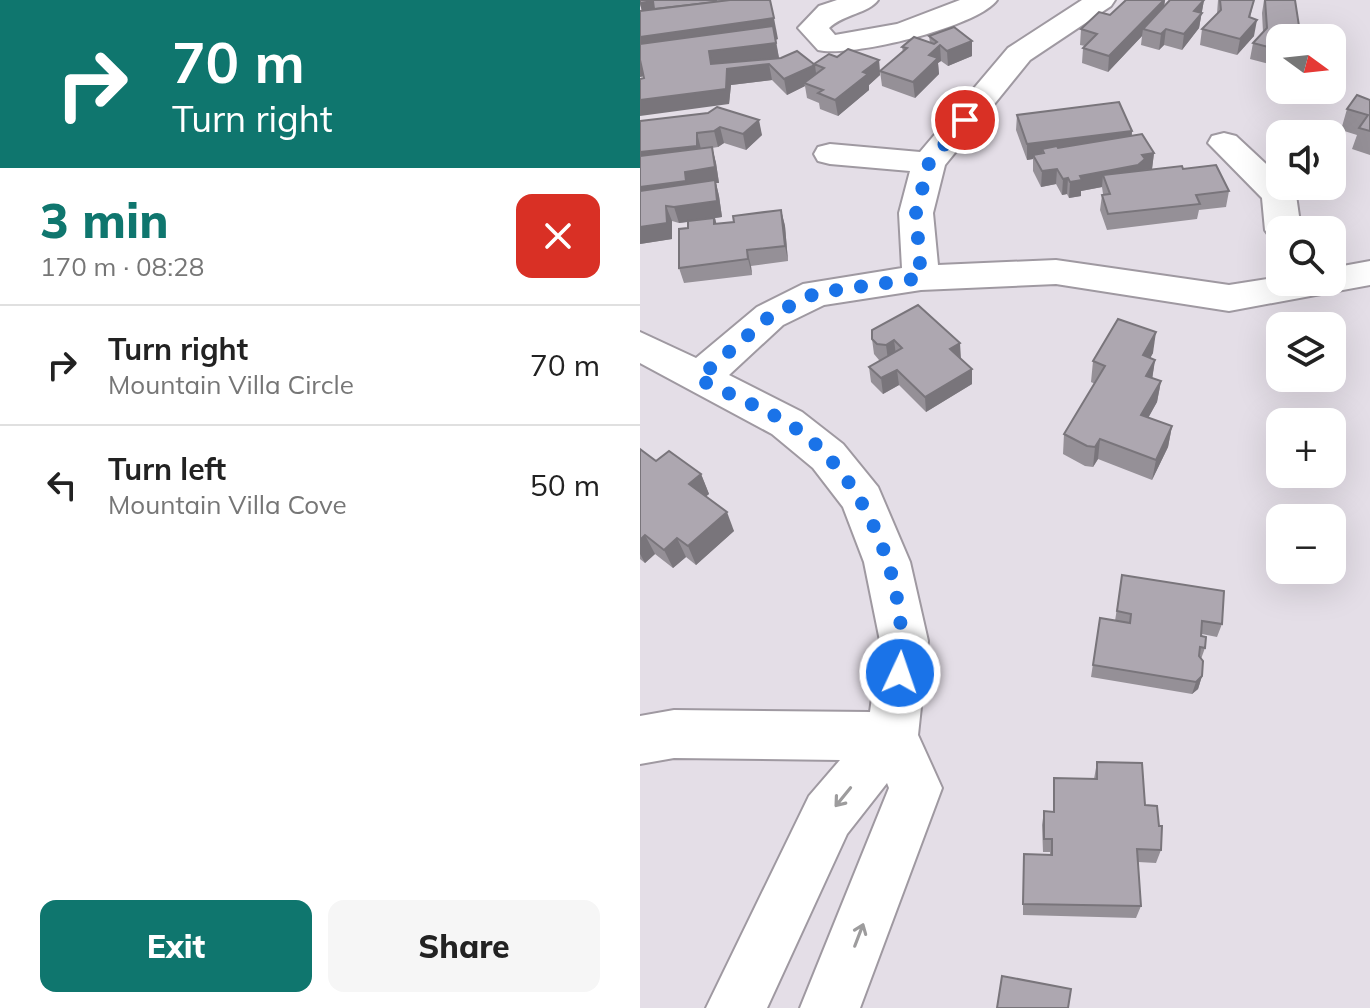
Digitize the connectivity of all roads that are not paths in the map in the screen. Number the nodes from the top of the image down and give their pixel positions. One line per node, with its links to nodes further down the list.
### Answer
1 (864, 0): 2 (street)
2 (983, 0)
3 (1101, 0): 6 (street)
4 (1224, 143): 7 (street)
5 (830, 154): 6 (street)
6 (929, 163): 9 (street)
7 (1281, 216)
8 (1370, 273): 10 (street)
9 (921, 278): 11 (street); 13 (street)
10 (1346, 278)
11 (1266, 290)
12 (640, 346): 13 (street)
13 (698, 379): 14 (street)
14 (892, 736): 15 (street); 16 (street, one-way to 16); 17 (street, one-way to 14)
15 (640, 740)
16 (736, 1008)
17 (830, 1008)

